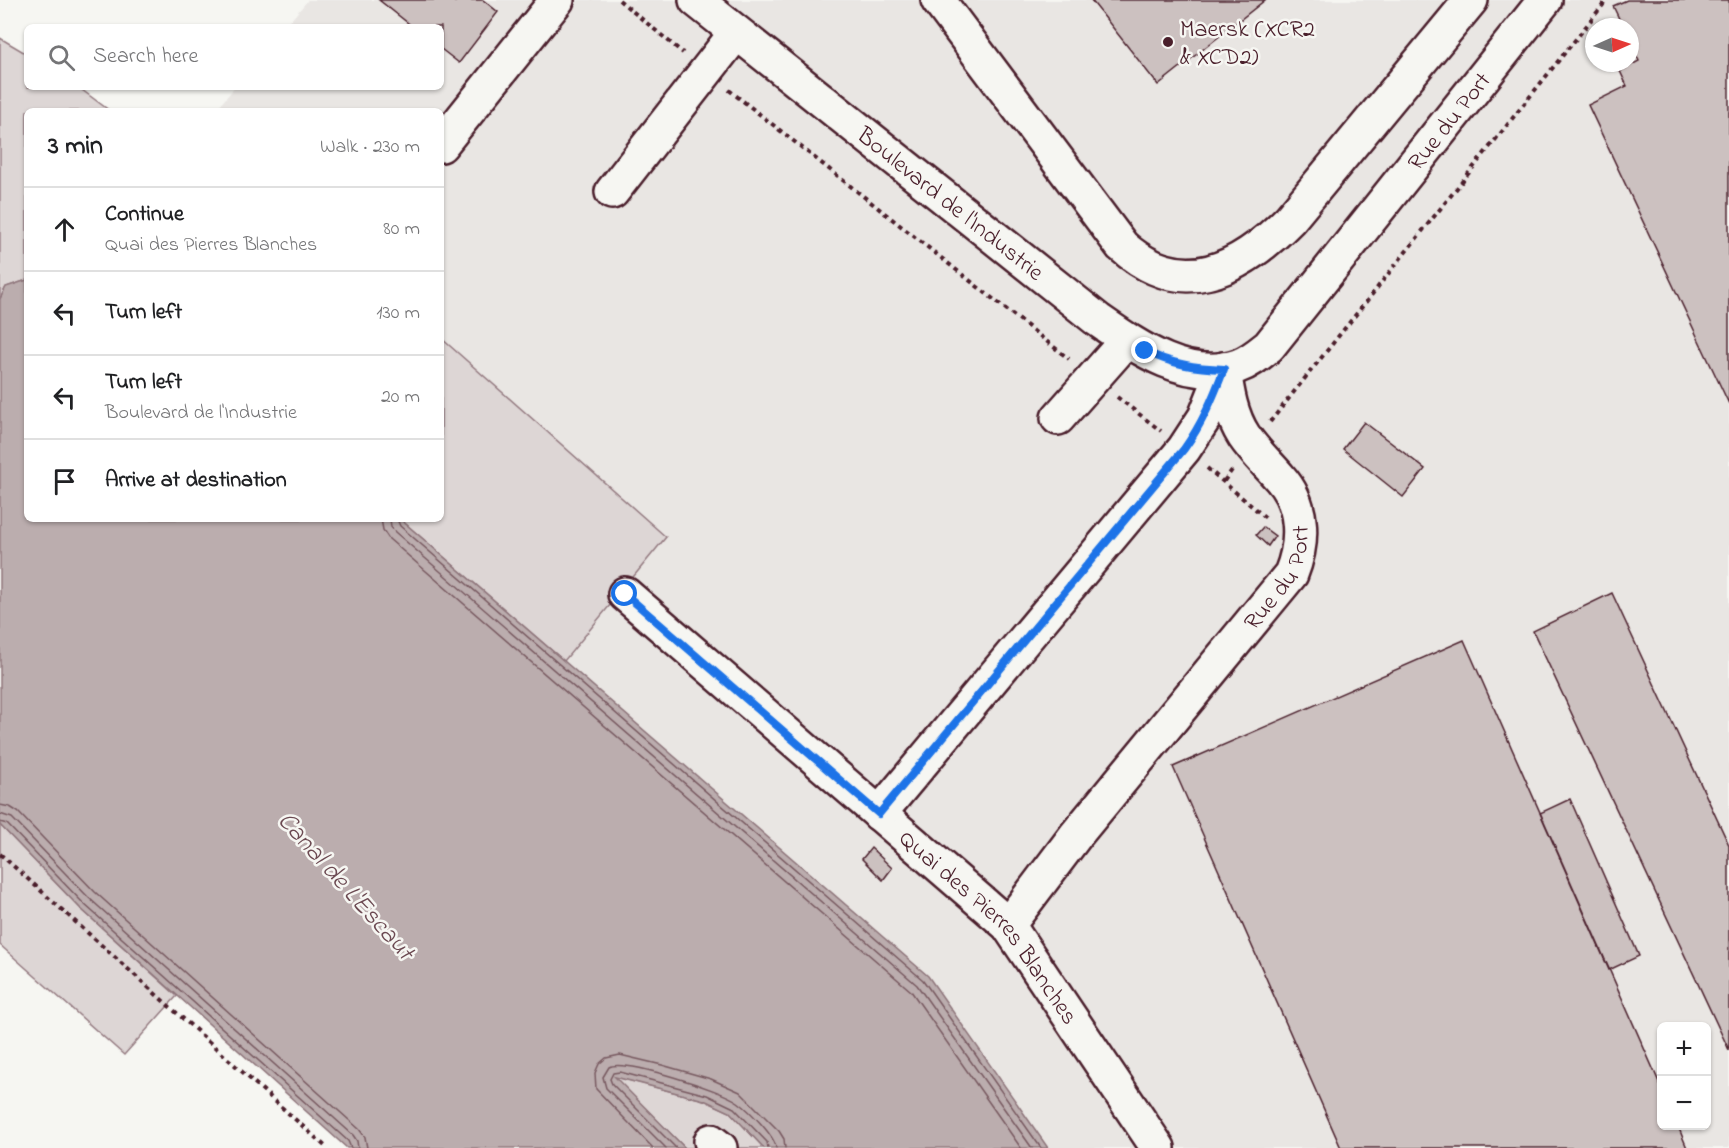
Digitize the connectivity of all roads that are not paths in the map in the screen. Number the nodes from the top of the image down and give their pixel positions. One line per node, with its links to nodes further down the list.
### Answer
1 (557, 0): 7 (street)
2 (696, 0): 6 (street, Boulevard de l'Industrie)
3 (939, 0): 4 (street)
4 (1471, 0)
5 (1545, 0): 10 (street, Rue du Port)
6 (736, 33): 8 (street); 9 (street, Boulevard de l'Industrie)
7 (444, 141)
8 (612, 192)
9 (1127, 340): 10 (street, Boulevard de l'Industrie); 11 (street)
10 (1224, 369): 13 (street); 14 (street, Rue du Port)
11 (1058, 418)
12 (625, 594): 13 (street, Quai des Pierres Blanches)
13 (879, 814): 14 (street, Quai des Pierres Blanches)
14 (1008, 925): 15 (street, Quai des Pierres Blanches)
15 (1158, 1148)

